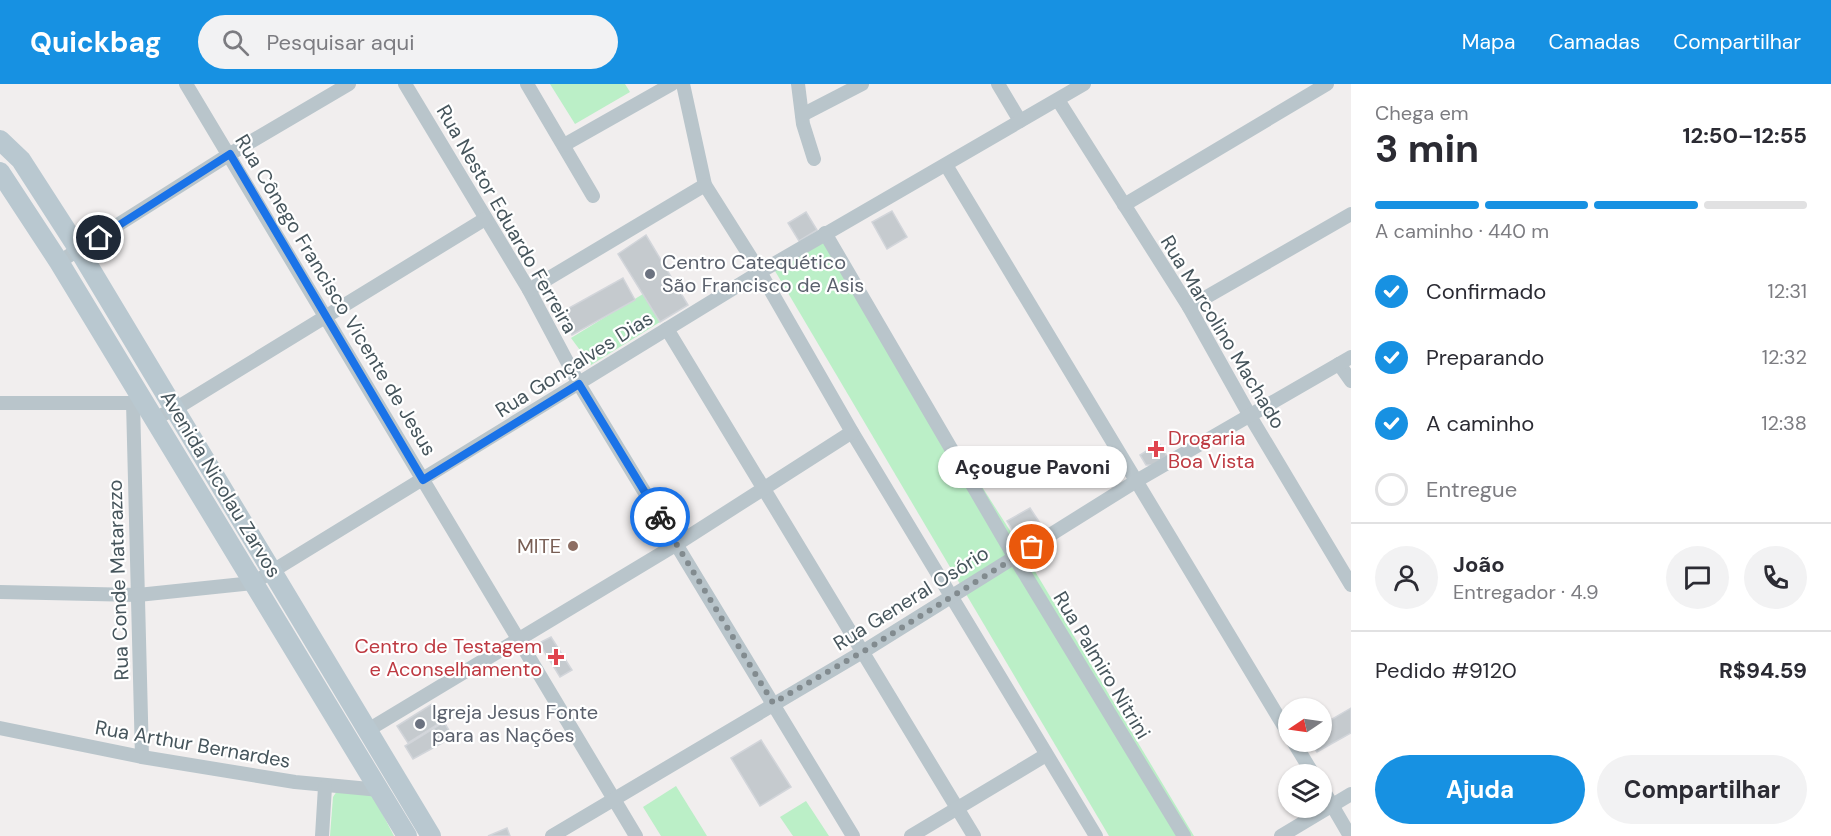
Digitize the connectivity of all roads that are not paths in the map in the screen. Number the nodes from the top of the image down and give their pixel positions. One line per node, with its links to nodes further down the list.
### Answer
1 (186, 84): 17 (street, Rua Cônego Francisco Vicente de Jesus)
2 (349, 84): 17 (street)
3 (405, 84): 25 (street, Rua Nestor Eduardo Ferreira)
4 (527, 84): 16 (street)
5 (672, 84): 16 (street)
6 (683, 84): 21 (street)
7 (798, 84): 13 (street)
8 (862, 84): 13 (street)
9 (998, 84): 14 (street)
10 (1084, 84): 12 (street, Rua Gonçalves Dias)
11 (1327, 84): 23 (street)
12 (1058, 100): 14 (street, Rua Gonçalves Dias); 23 (street, Rua Marcolino Machado)
13 (802, 115): 18 (street)
14 (1020, 121): 19 (street, Rua Gonçalves Dias)
15 (0, 140): 27 (main road, Avenida Nicolau Zarvos)
16 (564, 145): 22 (street)
17 (230, 154): 27 (street); 32 (street, Rua Cônego Francisco Vicente de Jesus)
18 (814, 159)
19 (946, 165): 26 (street, Rua Gonçalves Dias); 43 (street)
20 (0, 172): 28 (main road, Avenida Nicolau Zarvos)
21 (705, 185): 29 (street); 30 (street)
22 (593, 196)
23 (1124, 205): 31 (street, Rua Marcolino Machado)
24 (1351, 214): 31 (street)
25 (486, 219): 30 (street, Rua Nestor Eduardo Ferreira); 32 (street)
26 (825, 233): 29 (street, Rua Gonçalves Dias); 46 (street, Rua Palmiro Nitrini)
27 (79, 250): 28 (street); 39 (main road, Avenida Nicolau Zarvos)
28 (59, 262): 38 (main road, Avenida Nicolau Zarvos)
29 (760, 272): 33 (street, Rua Gonçalves Dias); 41 (street)
30 (529, 290): 36 (street, Rua Nestor Eduardo Ferreira)
31 (1189, 307): 40 (street, Rua Marcolino Machado)
32 (326, 319): 39 (street); 42 (street, Rua Cônego Francisco Vicente de Jesus)
33 (667, 329): 36 (street, Rua Gonçalves Dias); 44 (street)
34 (1347, 360): 35 (street); 40 (street, Rua General Osório)
35 (1351, 381)
36 (579, 384): 42 (street, Rua Gonçalves Dias); 45 (street, Rua Nestor Eduardo Ferreira)
37 (0, 403): 38 (street)
38 (143, 408): 39 (street); 48 (main road, Avenida Nicolau Zarvos); 51 (street, Rua Conde Matarazzo)
39 (176, 409): 47 (main road, Avenida Nicolau Zarvos)
40 (1250, 416): 43 (street, Rua General Osório); 49 (street, Rua Marcolino Machado)
41 (852, 432): 44 (street); 52 (street)
42 (423, 480): 47 (street, Rua Gonçalves Dias); 53 (street, Rua Cônego Francisco Vicente de Jesus)
43 (1138, 480): 46 (street, Rua General Osório); 56 (street)
44 (766, 489): 45 (street); 54 (street)
45 (677, 544): 53 (street); 55 (street, Rua Nestor Eduardo Ferreira)
46 (1015, 558): 52 (street, Rua General Osório); 78 (street, Rua Palmiro Nitrini)
47 (274, 571): 48 (street, Rua Gonçalves Dias); 58 (main road, Avenida Nicolau Zarvos)
48 (253, 583): 51 (street); 59 (main road, Avenida Nicolau Zarvos)
49 (1351, 585)
50 (0, 592): 51 (street)
51 (138, 595): 61 (street, Rua Conde Matarazzo)
52 (951, 595): 54 (street, Rua General Osório); 60 (street)
53 (518, 641): 58 (street); 65 (street, Rua Cônego Francisco Vicente de Jesus)
54 (864, 651): 55 (street, Rua General Osório); 67 (street)
55 (773, 703): 65 (street, Rua General Osório); 74 (street, Rua Nestor Eduardo Ferreira)
56 (1278, 716)
57 (0, 728): 61 (street, Rua Arthur Bernardes)
58 (368, 730): 59 (main road); 71 (main road, Avenida Nicolau Zarvos)
59 (351, 742): 63 (main road, Avenida Nicolau Zarvos)
60 (1046, 755): 67 (street); 77 (street)
61 (142, 757): 62 (street, Rua Arthur Bernardes)
62 (325, 787): 63 (street, Rua Arthur Bernardes); 69 (street)
63 (380, 790): 70 (main road, Avenida Nicolau Zarvos)
64 (1351, 794): 66 (street)
65 (615, 801): 72 (street, Rua General Osório); 73 (street, Rua Cônego Francisco Vicente de Jesus)
66 (1332, 806): 80 (street)
67 (957, 807): 75 (street); 76 (street)
68 (1312, 818): 79 (street)
69 (322, 836)
70 (408, 836)
71 (431, 836)
72 (552, 836)
73 (636, 836)
74 (853, 836)
75 (910, 836)
76 (974, 836)
77 (1096, 836)
78 (1184, 836)
79 (1281, 836)
80 (1350, 836)

